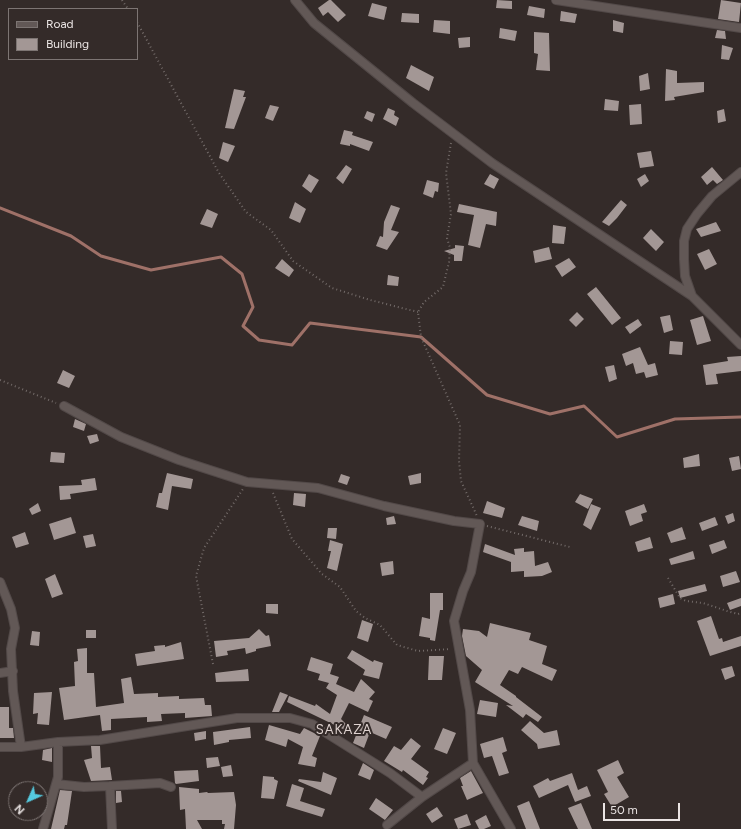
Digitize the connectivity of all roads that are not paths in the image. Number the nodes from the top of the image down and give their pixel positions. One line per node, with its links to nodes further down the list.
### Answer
1 (556, 0): 3 (street)
2 (299, 1): 5 (street)
3 (741, 28)
4 (741, 172): 5 (street)
5 (692, 296): 6 (street)
6 (741, 345)
7 (64, 406): 14 (street)
8 (0, 582): 9 (street)
9 (13, 671): 10 (street); 13 (street)
10 (0, 673)
11 (58, 742): 13 (street); 15 (street); 18 (street)
12 (0, 747): 13 (street)
13 (21, 747)
14 (473, 763): 18 (street); 22 (street)
15 (56, 784): 16 (street); 20 (street)
16 (110, 786): 17 (street); 21 (street)
17 (171, 787)
18 (422, 797): 19 (street)
19 (387, 825)
20 (43, 829)
21 (112, 829)
22 (511, 829)

